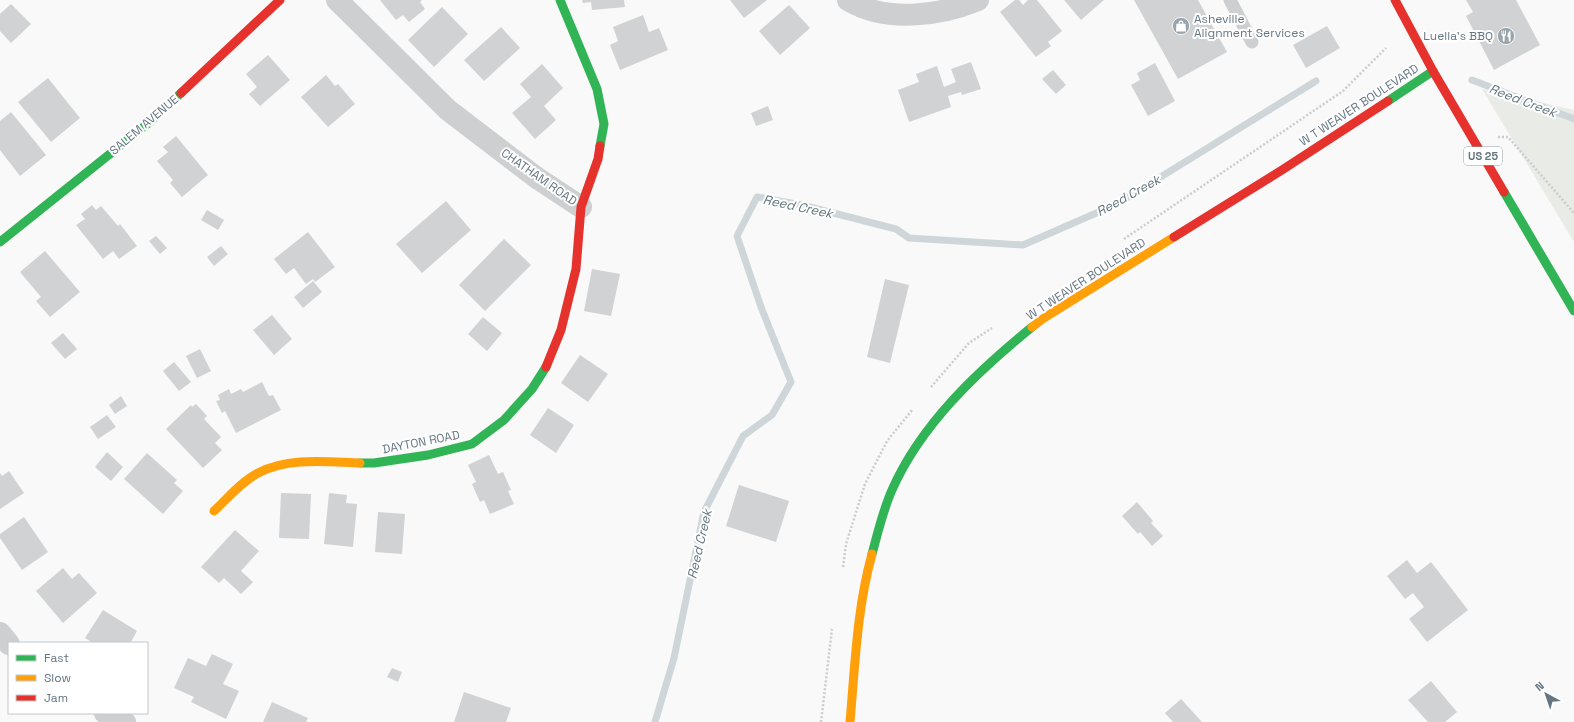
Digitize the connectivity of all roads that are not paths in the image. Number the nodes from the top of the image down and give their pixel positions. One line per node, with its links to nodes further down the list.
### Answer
1 (280, 0): 11 (main road, SALEM AVENUE)
2 (337, 0): 10 (street, CHATHAM ROAD)
3 (560, 0): 10 (main road, CHATHAM ROAD)
4 (848, 0): 5 (street)
5 (978, 0)
6 (1230, 0): 8 (lane)
7 (1395, 0): 9 (main road, US 25)
8 (1252, 42)
9 (1432, 71): 12 (main road, US 25); 18 (main road, W T WEAVER BOULEVARD)
10 (581, 207): 13 (main road, DAYTON ROAD)
11 (0, 242)
12 (1574, 311)
13 (214, 511)
14 (0, 633): 15 (street)
15 (8, 643)
16 (107, 714): 17 (street)
17 (124, 722)
18 (850, 722)

